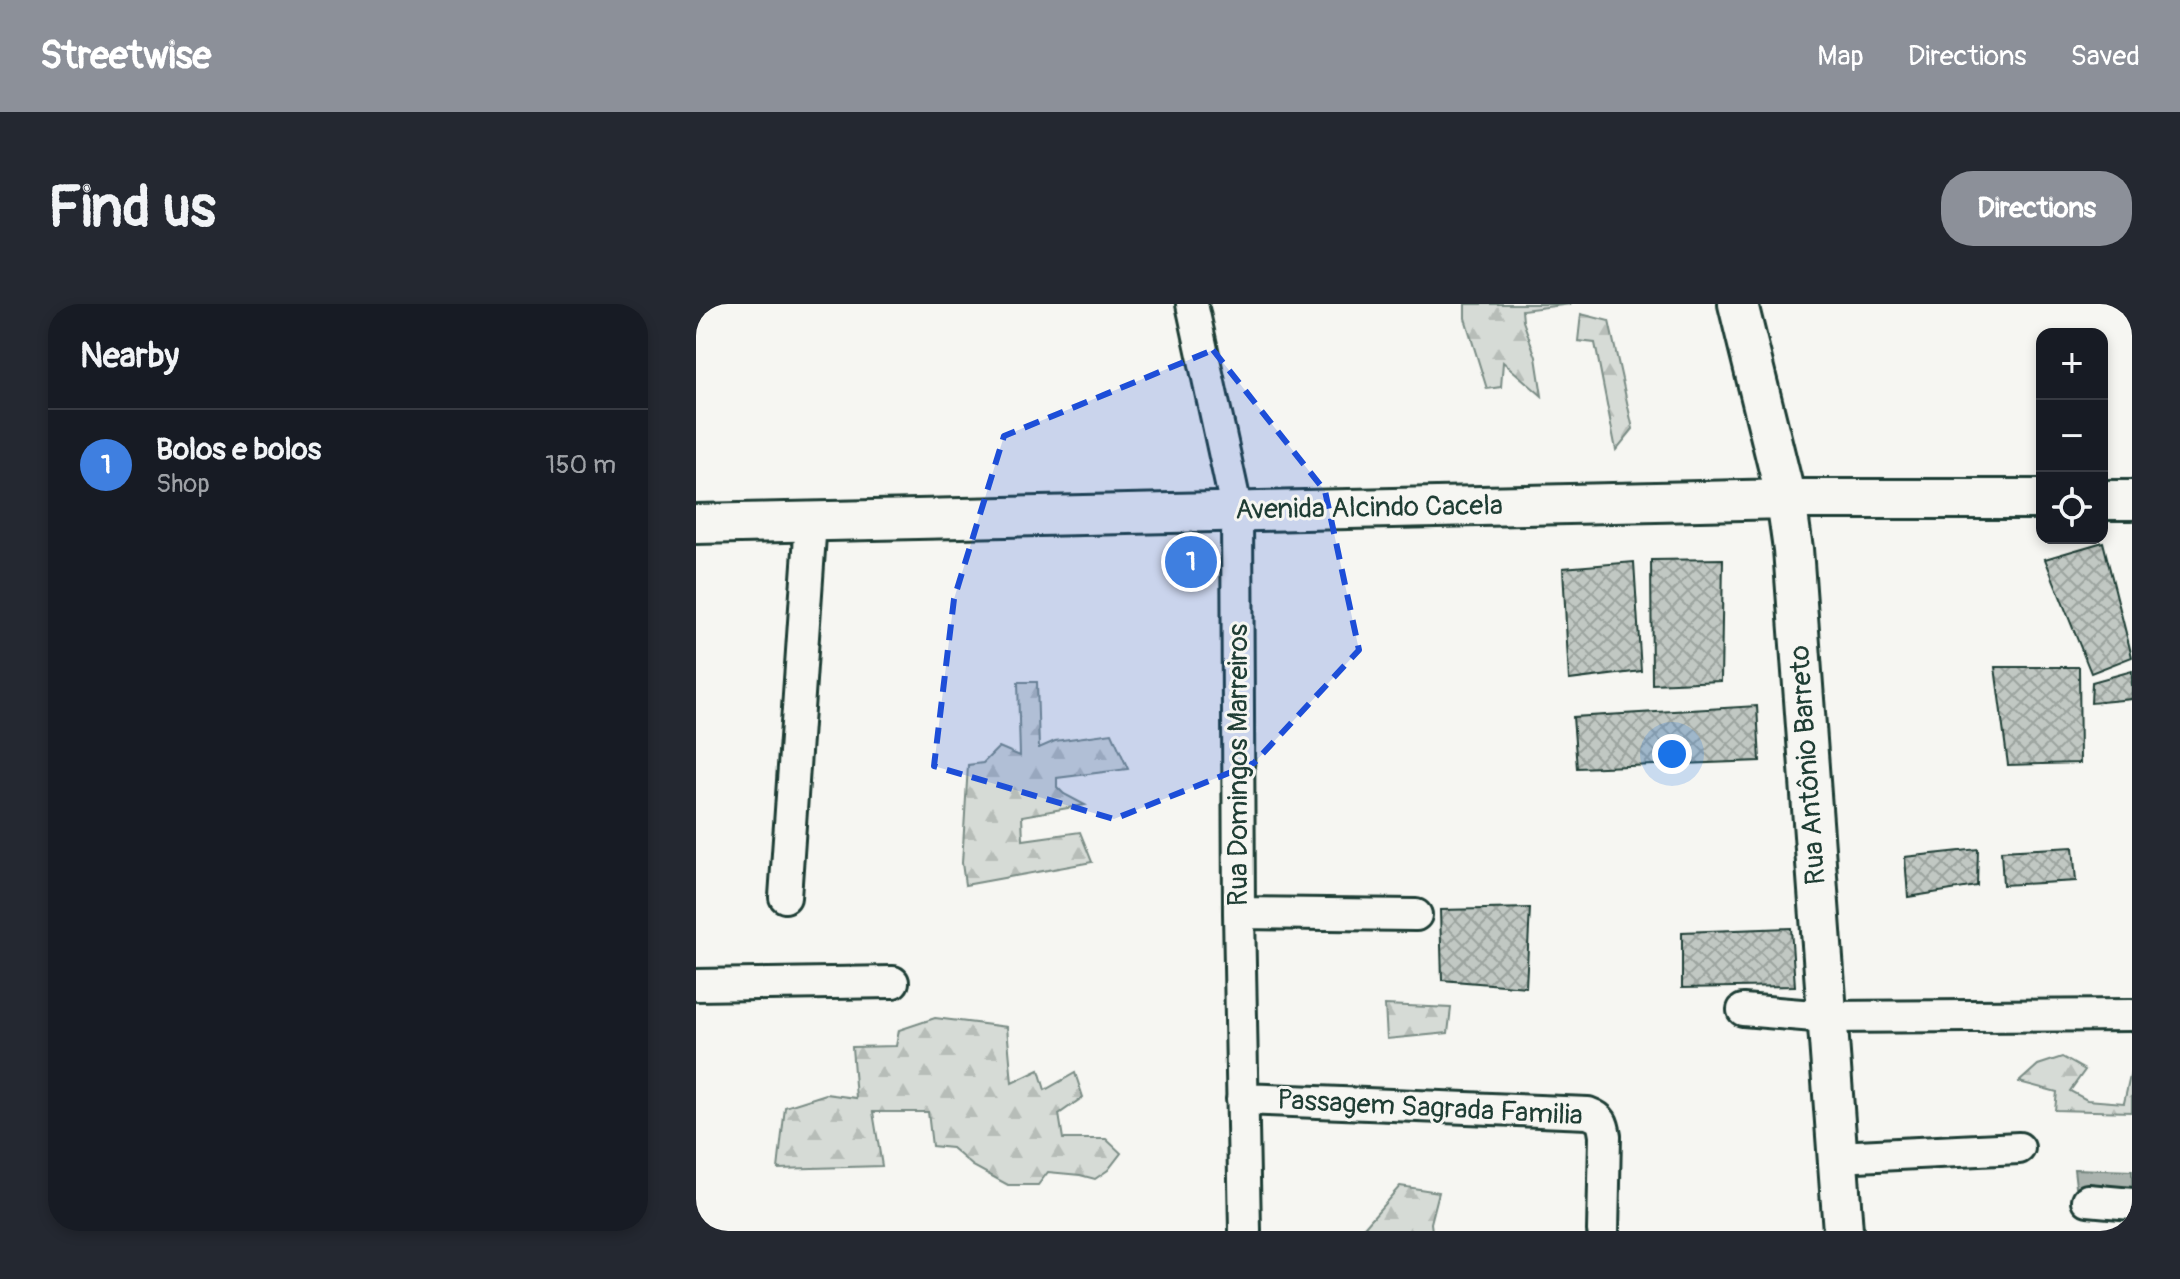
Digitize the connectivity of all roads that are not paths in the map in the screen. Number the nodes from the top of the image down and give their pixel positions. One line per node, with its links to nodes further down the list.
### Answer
1 (1192, 304): 7 (street, Rua Domingos Marreiros)
2 (1738, 304): 3 (main road, Rua Antônio Barreto)
3 (1786, 499): 4 (main road, Avenida Alcindo Cacela); 7 (main road, Avenida Alcindo Cacela); 17 (main road, Rua Antônio Barreto)
4 (2036, 499)
5 (2108, 500): 6 (main road)
6 (2132, 500)
7 (1237, 512): 8 (main road, Avenida Alcindo Cacela); 11 (street, Rua Domingos Marreiros)
8 (811, 521): 9 (main road, Avenida Alcindo Cacela); 10 (street)
9 (696, 524)
10 (785, 897)
11 (1239, 913): 12 (street); 18 (street, Rua Domingos Marreiros)
12 (1416, 915)
13 (893, 982): 14 (street)
14 (696, 985)
15 (1743, 1010): 17 (street)
16 (2132, 1015): 17 (street)
17 (1826, 1017): 20 (main road, Rua Antônio Barreto)
18 (1242, 1099): 23 (street, Rua Domingos Marreiros); 24 (street, Passagem Sagrada Familia)
19 (2019, 1148): 20 (street)
20 (1837, 1157): 25 (main road, Rua Antônio Barreto)
21 (2088, 1200): 22 (street)
22 (2132, 1204)
23 (1245, 1231)
24 (1603, 1231)
25 (1843, 1231)

